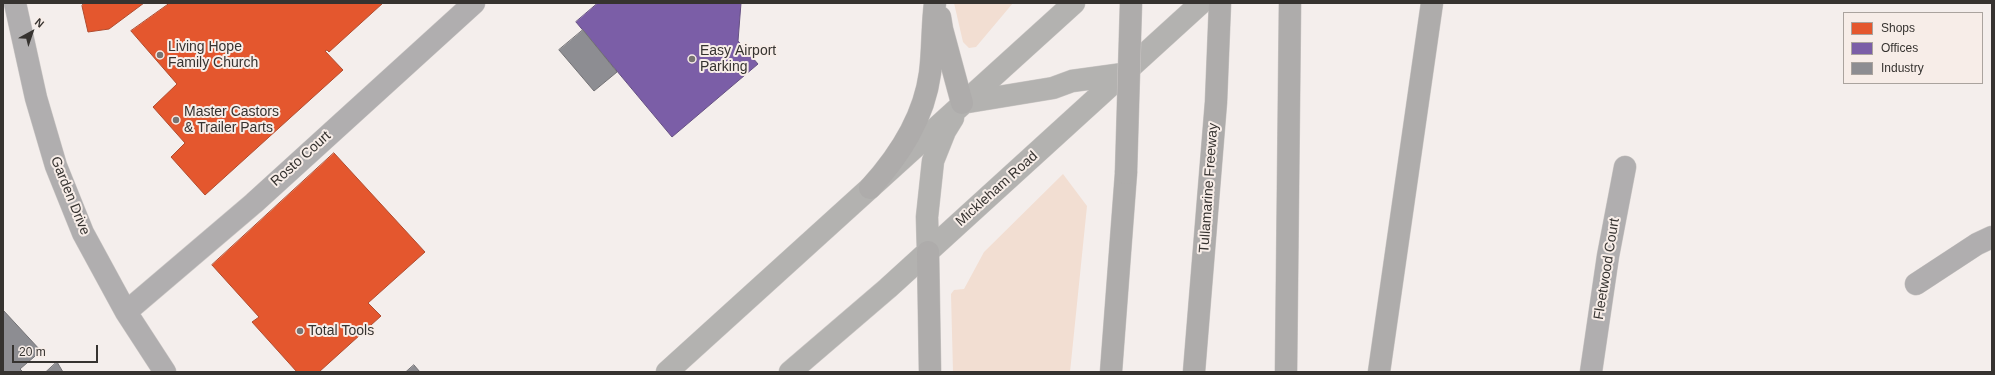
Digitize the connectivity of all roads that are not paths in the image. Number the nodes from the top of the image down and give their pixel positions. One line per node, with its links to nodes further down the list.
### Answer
1 (15, 3): 18 (street, Garden Drive)
2 (474, 3): 18 (street, Rosto Court)
3 (935, 3): 14 (highway)
4 (938, 3): 12 (highway)
5 (1074, 3): 12 (main road)
6 (1131, 3): 23 (highway, bridge)
7 (1201, 3): 11 (main road, Mickleham Road)
8 (1220, 3): 24 (highway, Tullamarine Freeway)
9 (1290, 3): 25 (highway)
10 (1432, 3): 26 (highway)
11 (1123, 74): 12 (main road); 16 (main road, Mickleham Road)
12 (962, 103): 14 (main road); 16 (main road)
13 (1625, 167): 27 (street, Fleetwood Court)
14 (870, 188): 20 (main road)
15 (1992, 237): 17 (street)
16 (928, 252): 21 (main road, Mickleham Road); 22 (highway)
17 (1916, 284)
18 (126, 312): 19 (street, Garden Drive)
19 (165, 372)
20 (667, 372)
21 (790, 372)
22 (930, 372)
23 (1112, 372)
24 (1194, 372)
25 (1286, 372)
26 (1378, 372)
27 (1591, 372)

